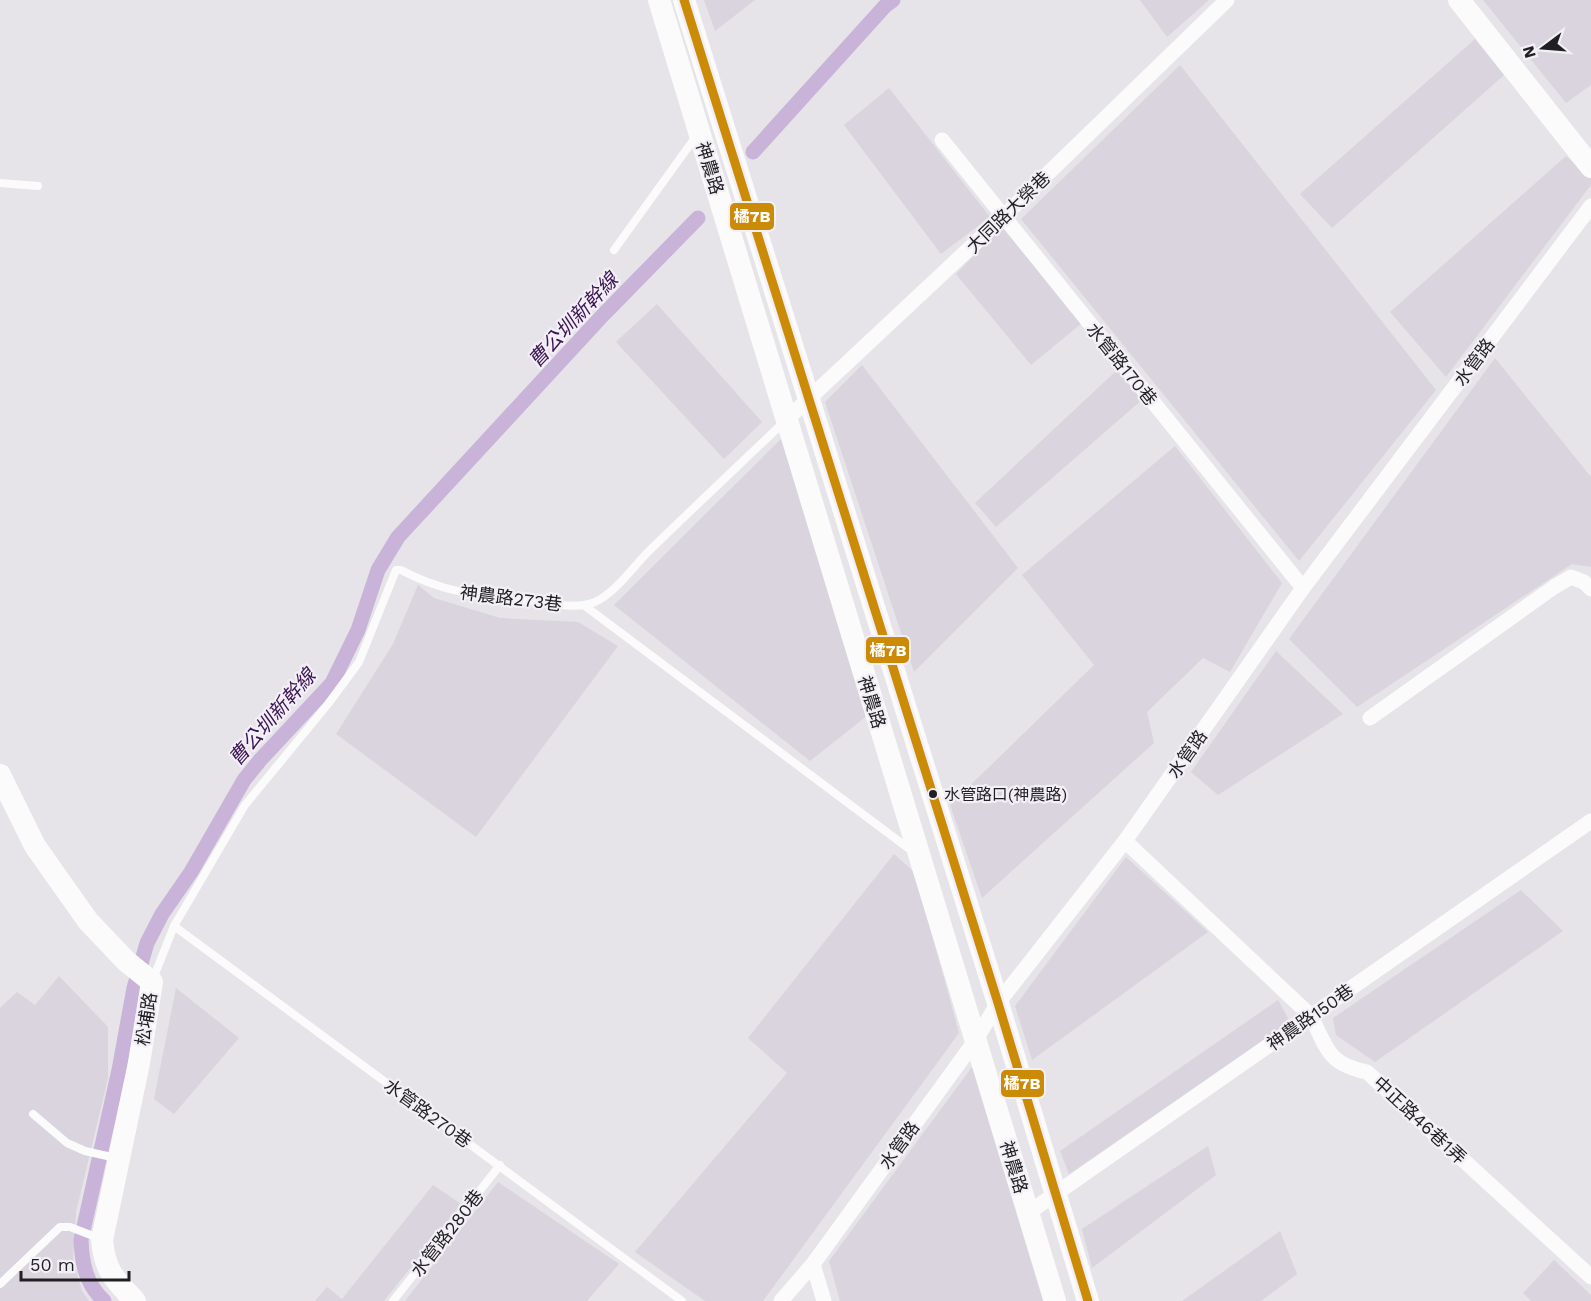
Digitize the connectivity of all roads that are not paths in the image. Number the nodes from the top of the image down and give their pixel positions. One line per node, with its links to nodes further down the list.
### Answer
1 (659, 0): 5 (street, 神農路)
2 (684, 0): 13 (street, 神農路)
3 (1227, 0): 11 (street, 大同路大榮巷)
4 (1459, 0): 7 (street)
5 (699, 131): 12 (lane); 14 (street, 神農路)
6 (942, 140): 11 (street, 水管路170巷)
7 (1591, 167)
8 (0, 183): 9 (lane)
9 (38, 186)
10 (1591, 206): 15 (street, 水管路)
11 (1004, 217): 13 (street, 大同路大榮巷); 15 (street, 水管路170巷)
12 (614, 250)
13 (809, 399): 14 (street, 大同路大榮巷); 22 (street, 神農路)
14 (786, 420): 17 (lane, 神農路273巷); 22 (street, 神農路)
15 (1303, 588): 21 (street, 水管路)
16 (1591, 589): 18 (street)
17 (585, 606): 22 (lane); 23 (lane, 神農路273巷)
18 (1370, 718)
19 (0, 775): 24 (street, 松埔路)
20 (1591, 821): 26 (street, 神農路150巷)
21 (1125, 841): 25 (street, 水管路); 26 (street, 中正路46巷1弄)
22 (934, 851): 25 (street, 神農路); 27 (street, 神農路)
23 (174, 926): 24 (lane, 神農路273巷); 30 (lane, 水管路270巷)
24 (150, 981): 29 (street, 松埔路)
25 (998, 1003): 27 (street, 水管路); 31 (street, 神農路)
26 (1311, 1016): 31 (street, 神農路150巷); 35 (street, 中正路46巷1弄)
27 (975, 1041): 32 (street, 神農路); 34 (street, 水管路)
28 (33, 1114): 29 (lane)
29 (116, 1158): 33 (street, 松埔路)
30 (500, 1165): 38 (lane, 水管路280巷); 39 (lane, 水管路270巷)
31 (1056, 1194): 32 (street, 神農路150巷); 43 (street, 神農路)
32 (1028, 1213): 42 (street, 神農路)
33 (99, 1239): 36 (lane); 37 (street, 松埔路)
34 (813, 1263): 40 (street, 水管路); 41 (street)
35 (1591, 1277)
36 (0, 1284)
37 (135, 1301)
38 (393, 1301)
39 (682, 1301)
40 (781, 1301)
41 (824, 1301)
42 (1055, 1301)
43 (1088, 1301)

